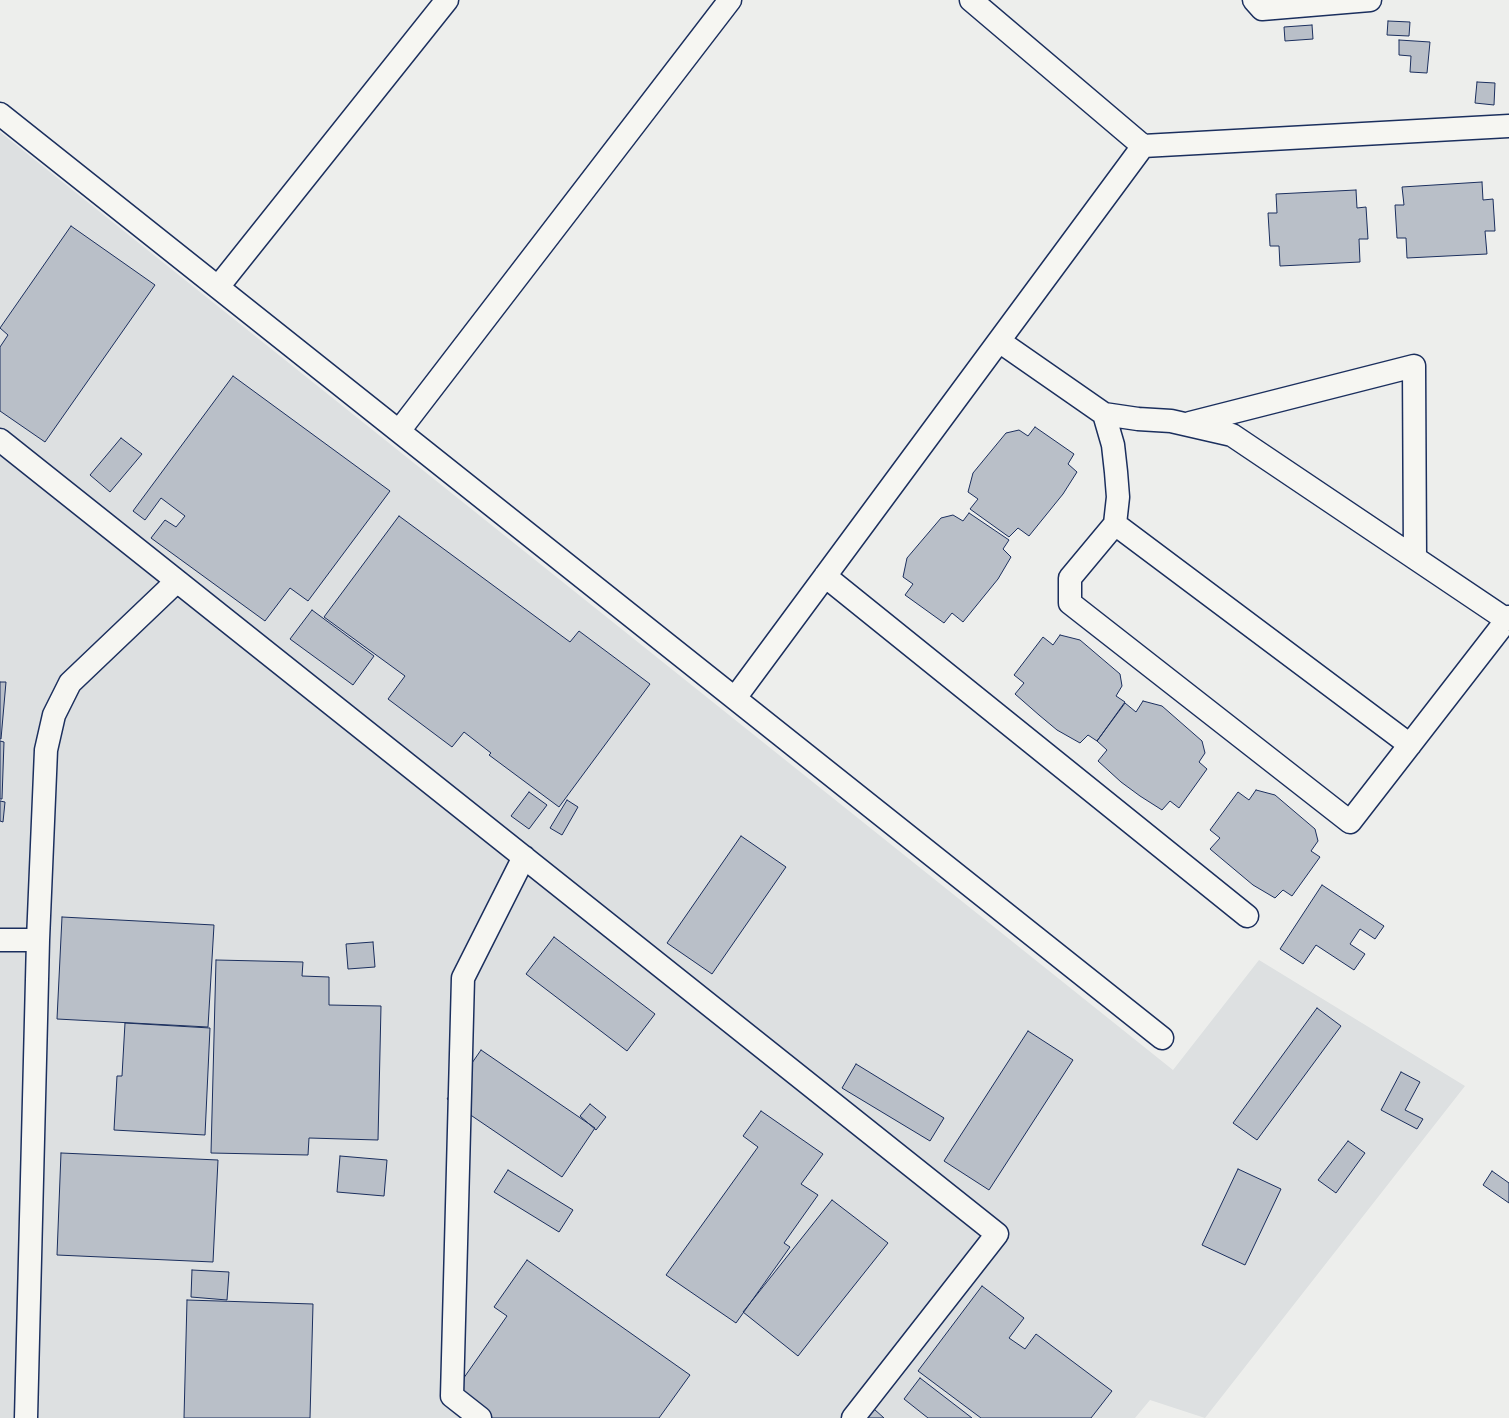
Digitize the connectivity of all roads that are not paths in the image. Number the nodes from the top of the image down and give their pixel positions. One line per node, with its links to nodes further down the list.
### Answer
1 (447, 0): 9 (street)
2 (730, 0): 13 (street)
3 (971, 0): 8 (street)
4 (1254, 0): 5 (street)
5 (1370, 0)
6 (0, 114): 9 (street)
7 (1509, 126): 8 (street)
8 (1143, 146): 10 (street)
9 (218, 287): 13 (street)
10 (999, 341): 11 (street); 17 (street)
11 (1104, 414): 12 (street); 15 (street)
12 (1187, 424): 16 (street); 16 (street)
13 (399, 431): 20 (street)
14 (0, 440): 18 (street)
15 (1115, 524): 21 (street); 21 (street)
16 (1415, 558): 19 (street)
17 (825, 576): 20 (street); 23 (street)
18 (177, 581): 22 (street); 25 (street)
19 (1508, 619): 21 (street)
20 (735, 698): 26 (street)
21 (1410, 745)
22 (524, 857): 28 (street); 29 (street)
23 (1247, 916)
24 (0, 940): 25 (street)
25 (38, 940): 27 (street)
26 (1162, 1038)
27 (26, 1418)
28 (480, 1418)
29 (853, 1418)

